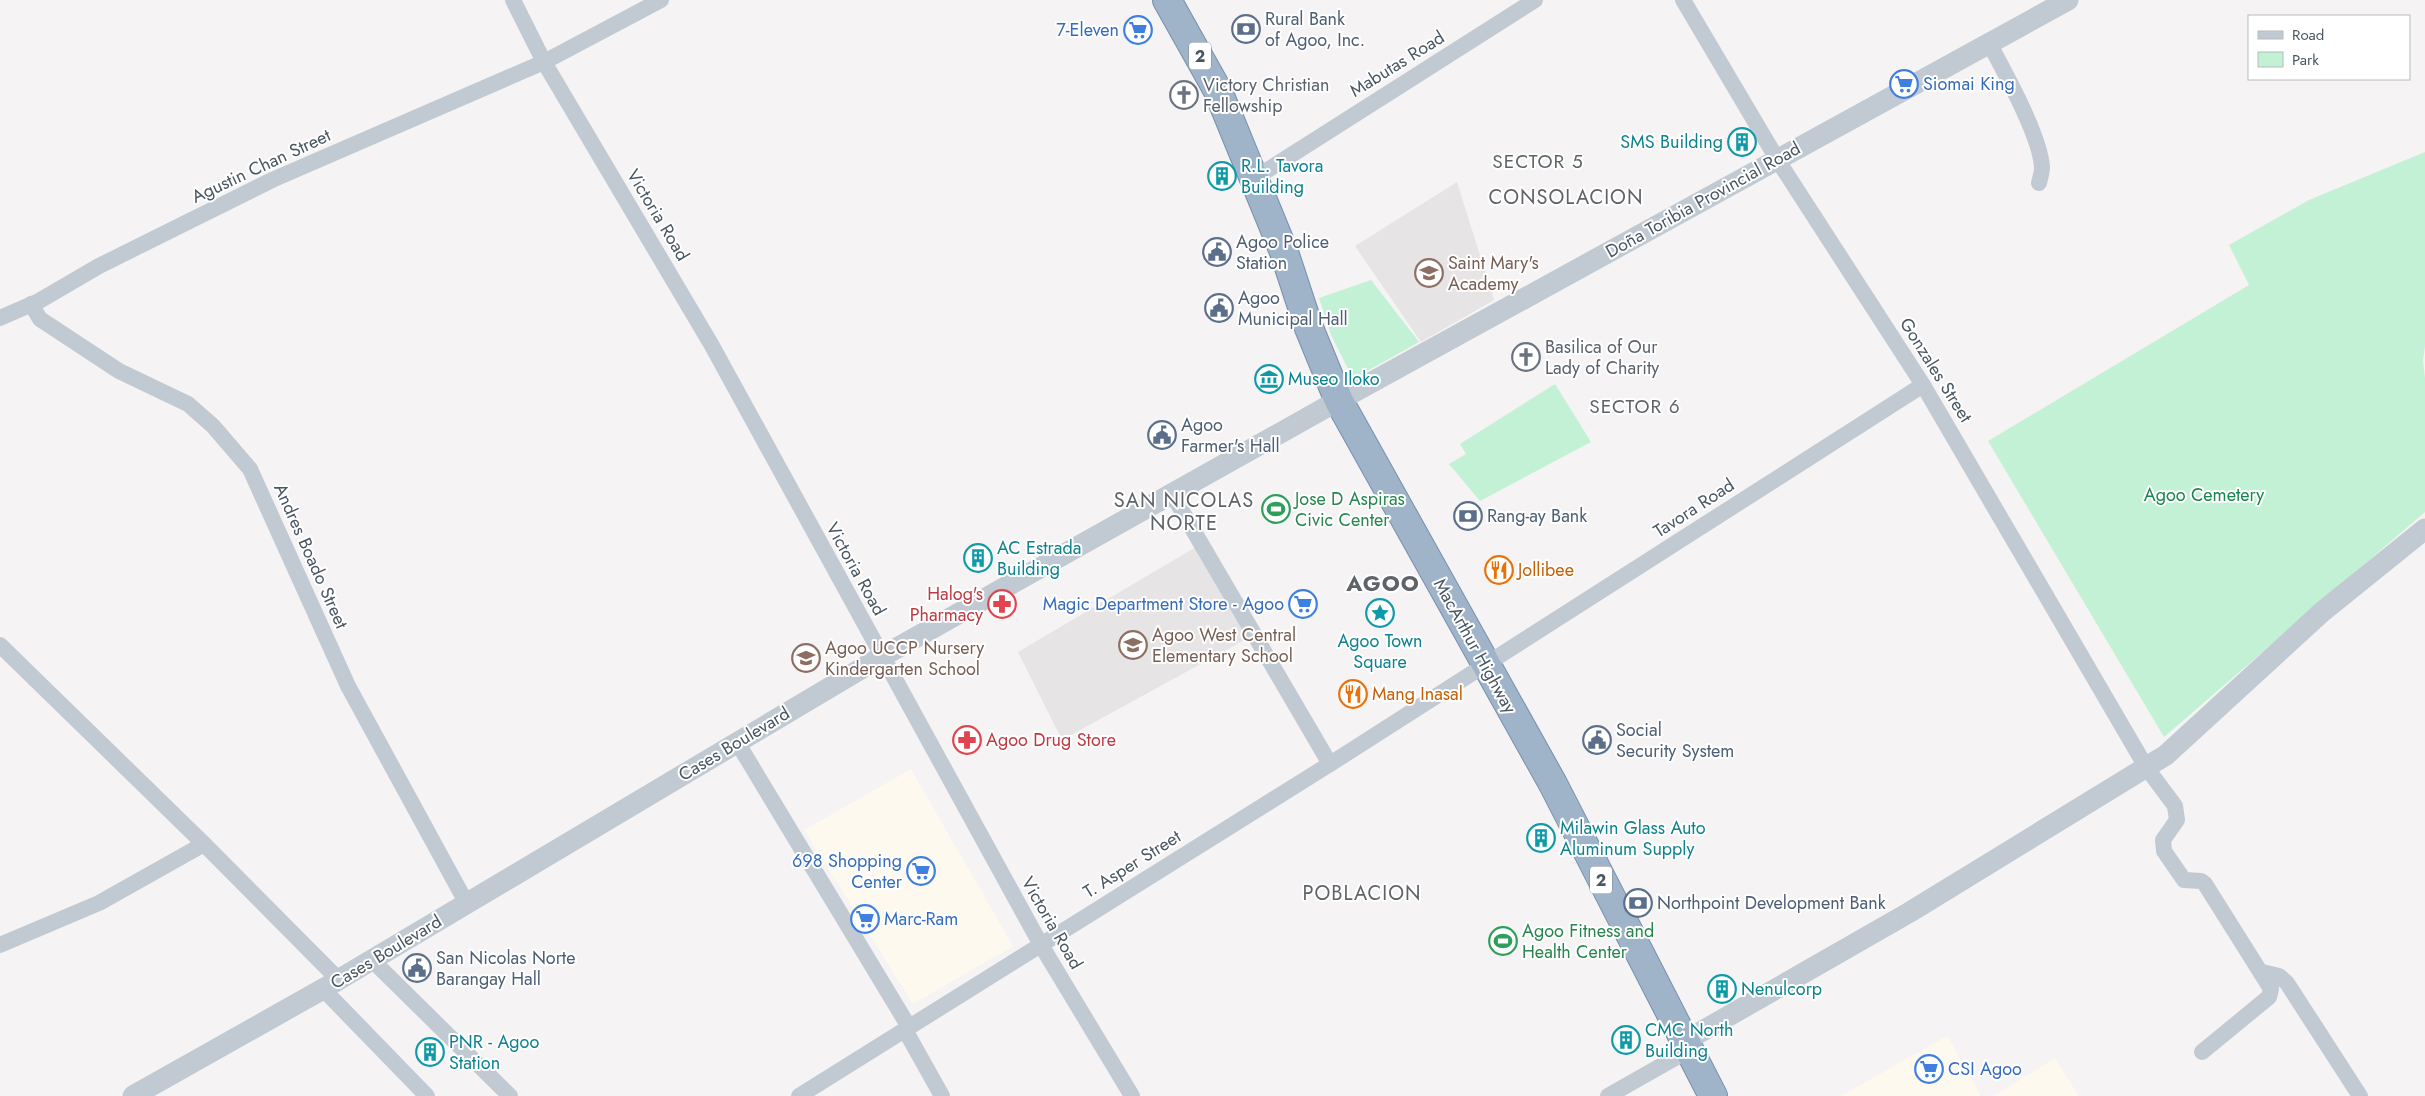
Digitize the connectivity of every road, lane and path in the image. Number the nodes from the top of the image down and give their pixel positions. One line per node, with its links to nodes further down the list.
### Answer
1 (514, 0): 8 (street, Victoria Road)
2 (661, 0): 8 (street, Agustin Chan Street)
3 (1167, 0): 10 (highway, MacArthur Highway / 2)
4 (1535, 0): 10 (street, Mabutas Road)
5 (1683, 0): 9 (street, Gonzales Street)
6 (2068, 0): 7 (street, Doña Toribia Provincial Road)
7 (1989, 43): 9 (street, Doña Toribia Provincial Road); 11 (street)
8 (544, 62): 12 (street, Agustin Chan Street); 19 (street, Victoria Road)
9 (1778, 159): 14 (street, Gonzales Street); 15 (street, Doña Toribia Provincial Road)
10 (1255, 178): 15 (highway, MacArthur Highway / 2)
11 (2039, 183)
12 (30, 304): 13 (street, Agustin Chan Street); 25 (street, Andres Boado Street)
13 (0, 318)
14 (1923, 385): 20 (street, Tavora Road); 23 (street, Gonzales Street)
15 (1339, 401): 16 (street, Cases Boulevard); 20 (highway, MacArthur Highway / 2)
16 (1172, 494): 19 (street, Cases Boulevard); 22 (street)
17 (2425, 529): 23 (street)
18 (0, 645): 24 (street)
19 (881, 657): 21 (street, Cases Boulevard); 27 (street, Victoria Road)
20 (1486, 665): 22 (street, T. Asper Street); 32 (highway, MacArthur Highway / 2)
21 (737, 742): 25 (street, Cases Boulevard); 31 (street)
22 (1330, 764): 27 (street, T. Asper Street)
23 (2146, 767): 29 (street, Gonzales Street); 32 (street)
24 (204, 844): 26 (street); 30 (street)
25 (467, 904): 28 (street, Cases Boulevard)
26 (0, 945)
27 (1041, 945): 31 (street, T. Asper Street); 34 (street, Victoria Road)
28 (372, 960): 30 (street, Cases Boulevard); 37 (street)
29 (2262, 972): 33 (street); 42 (street)
30 (330, 984): 35 (street, Cases Boulevard); 36 (street)
31 (907, 1029): 38 (street, T. Asper Street); 39 (street)
32 (1687, 1045): 40 (street); 41 (highway, MacArthur Highway / 2)
33 (2202, 1052)
34 (1129, 1095)
35 (133, 1096)
36 (427, 1096)
37 (510, 1096)
38 (799, 1096)
39 (942, 1096)
40 (1608, 1096)
41 (1713, 1096)
42 (2360, 1096)

